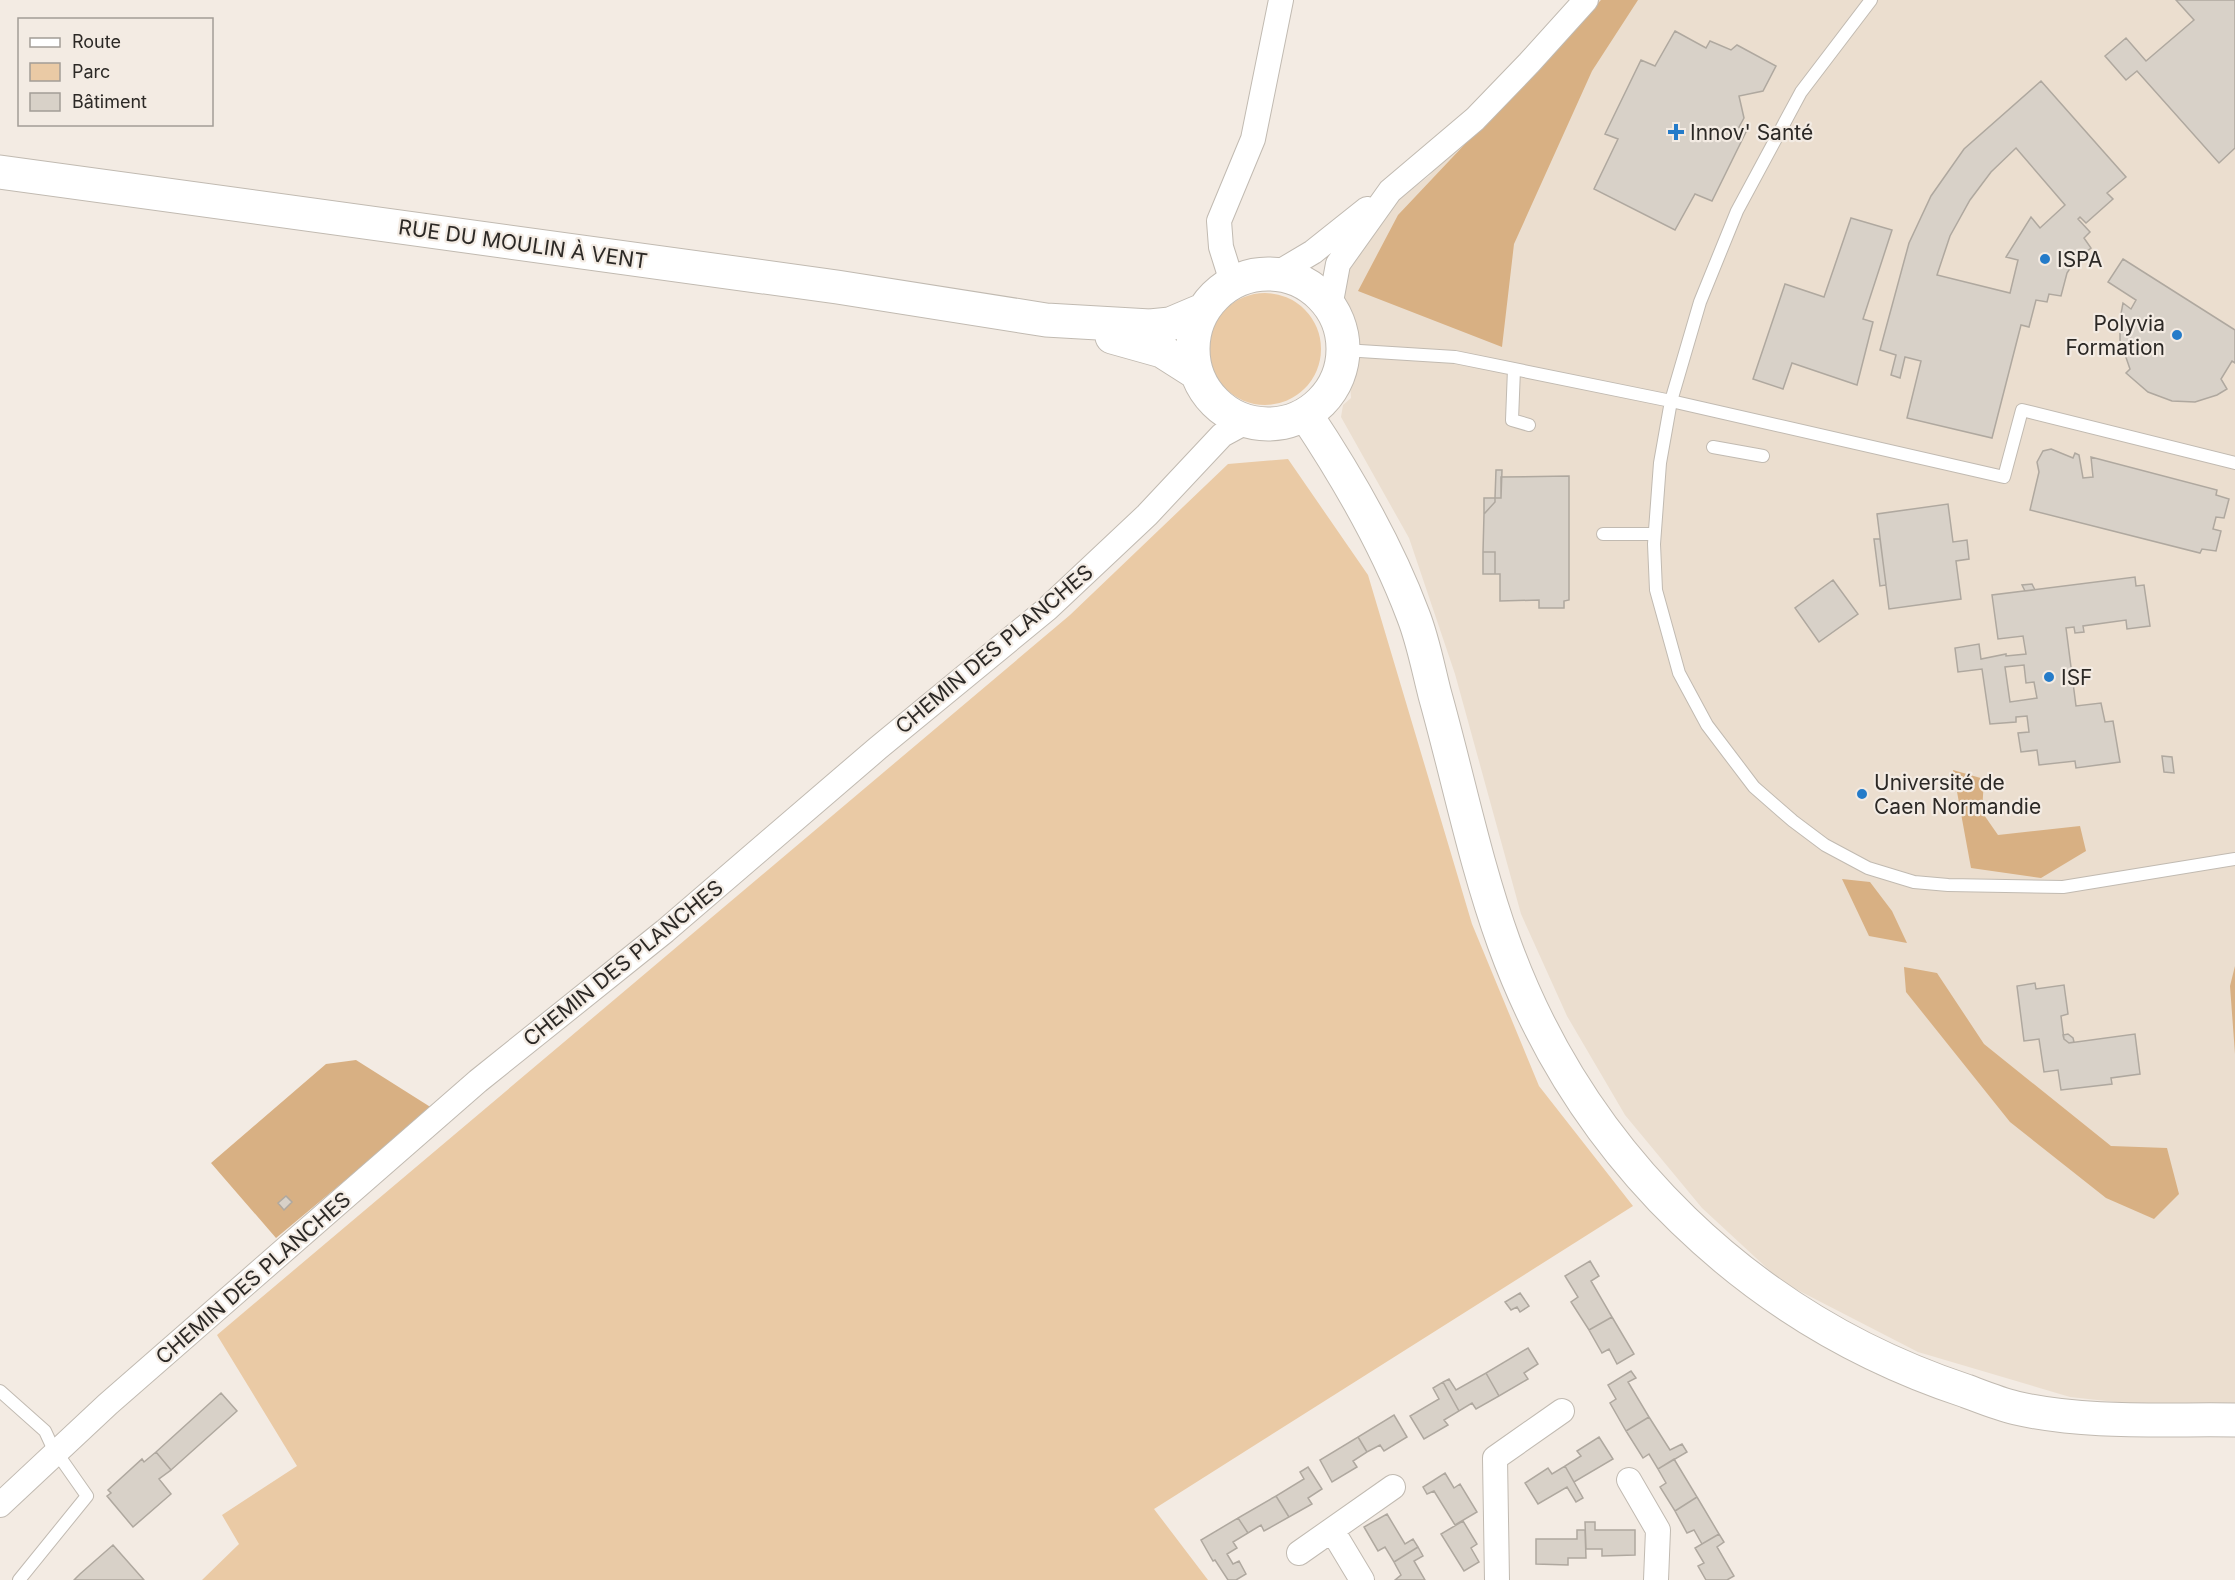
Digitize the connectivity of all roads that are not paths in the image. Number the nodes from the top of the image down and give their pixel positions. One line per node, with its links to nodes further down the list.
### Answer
1 (1281, 0): 7 (street)
2 (1586, 0): 5 (street)
3 (1871, 0): 14 (lane)
4 (0, 172): 10 (main road, RUE DU MOULIN À VENT)
5 (1390, 191): 6 (street); 8 (street)
6 (1276, 274): 7 (main road); 8 (main road)
7 (1232, 282): 9 (main road)
8 (1330, 307): 11 (main road)
9 (1203, 310): 10 (main road); 13 (main road)
10 (1046, 320): 13 (main road)
11 (1344, 350): 12 (lane); 15 (main road)
12 (1514, 369): 14 (lane); 17 (lane)
13 (1196, 372): 16 (main road)
14 (1671, 401): 20 (lane); 22 (lane)
15 (1306, 415): 16 (main road); 26 (main road)
16 (1245, 422): 29 (street, CHEMIN DES PLANCHES)
17 (1529, 425)
18 (1713, 447): 19 (lane)
19 (1763, 456)
20 (2235, 464)
21 (1603, 534): 22 (lane)
22 (1654, 534): 23 (lane)
23 (2235, 858)
24 (0, 1391): 29 (lane)
25 (1562, 1411): 37 (street)
26 (2069, 1417): 27 (main road); 28 (main road)
27 (2235, 1420)
28 (2235, 1441)
29 (57, 1451): 32 (street, CHEMIN DES PLANCHES); 35 (lane)
30 (1629, 1480): 38 (street)
31 (1393, 1487): 33 (street)
32 (0, 1505)
33 (1332, 1530): 34 (street); 36 (street)
34 (1299, 1553)
35 (19, 1580)
36 (1362, 1580)
37 (1497, 1580)
38 (1656, 1580)

